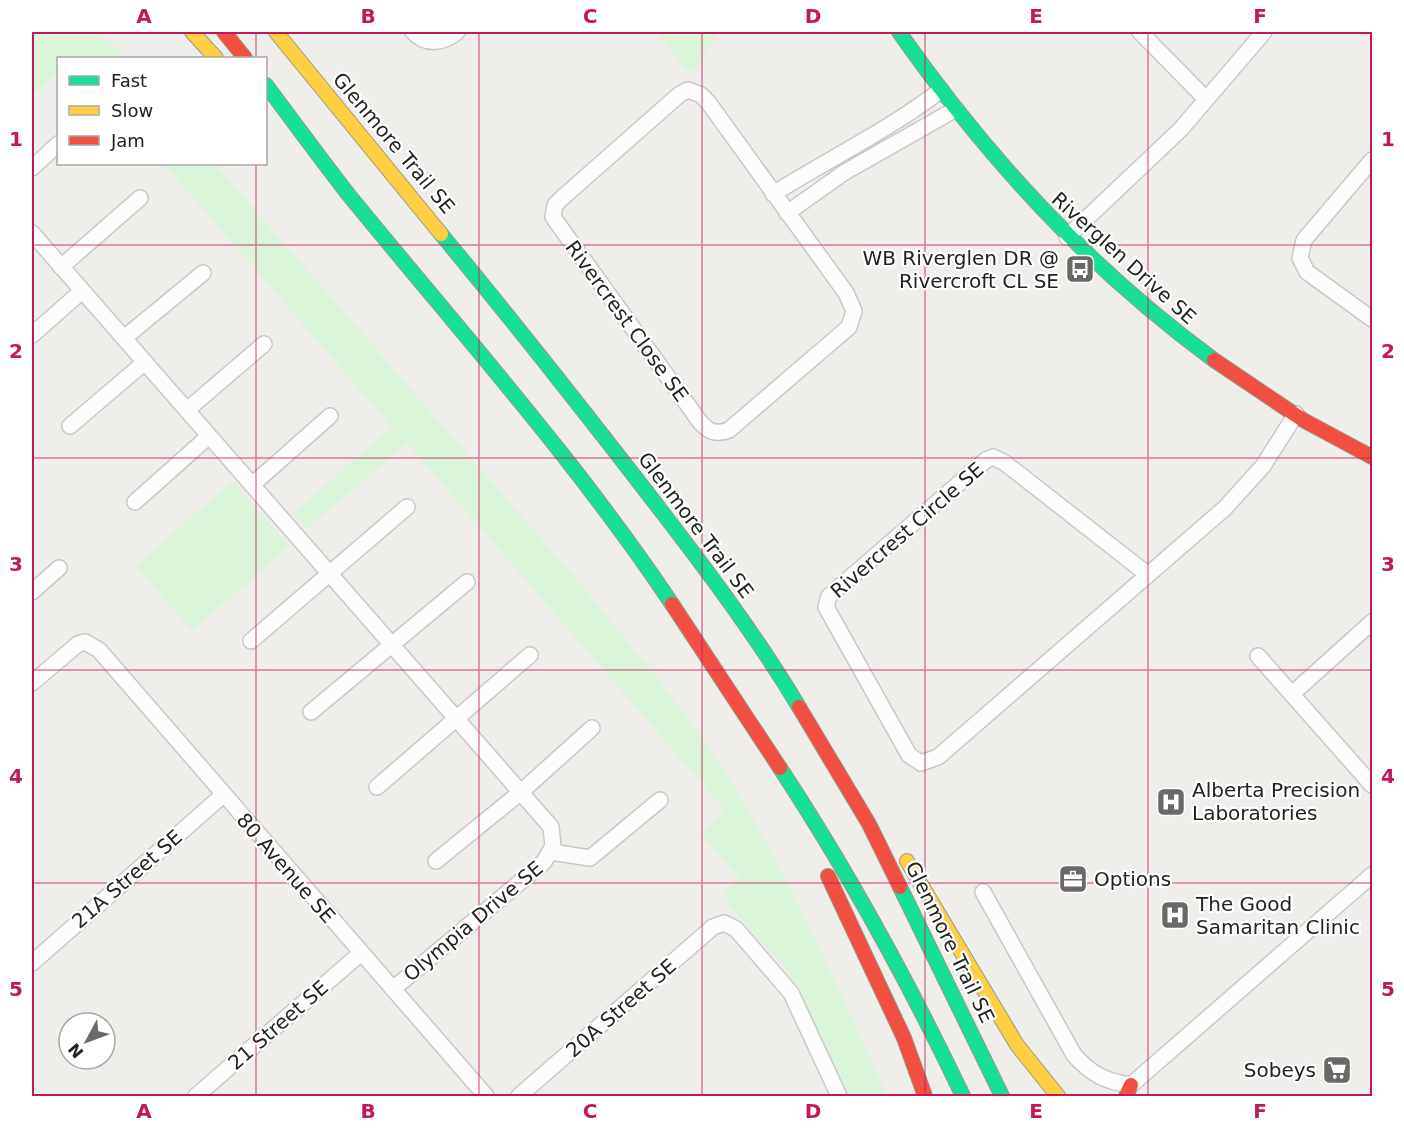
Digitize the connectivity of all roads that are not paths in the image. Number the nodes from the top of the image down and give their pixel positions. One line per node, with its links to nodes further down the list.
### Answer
1 (192, 32): 9 (main road)
2 (224, 32): 10 (main road)
3 (276, 32): 18 (main road, Glenmore Trail SE)
4 (413, 32): 5 (street)
5 (457, 32)
6 (899, 32): 13 (main road, Riverglen Drive SE)
7 (1140, 32): 14 (street)
8 (1264, 32): 14 (street)
9 (215, 57)
10 (244, 57)
11 (318, 61): 18 (main road)
12 (267, 86): 21 (main road)
13 (941, 90): 15 (main road, Riverglen Drive SE); 22 (street)
14 (1206, 99): 26 (street)
15 (956, 109): 24 (street); 26 (main road, Riverglen Drive SE)
16 (280, 127): 21 (main road)
17 (57, 145): 20 (street)
18 (384, 160): 54 (main road, Glenmore Trail SE)
19 (1372, 160): 30 (street)
20 (32, 168)
21 (347, 192): 57 (main road)
22 (773, 194): 24 (street, Rivercrest Close SE); 24 (street, Rivercrest Close SE)
23 (140, 198): 27 (street)
24 (787, 213)
25 (32, 233): 27 (street, Olympia Drive SE)
26 (1067, 237): 36 (main road, Riverglen Drive SE)
27 (61, 267): 29 (street, Olympia Drive SE)
28 (203, 273): 32 (street)
29 (82, 291): 31 (street); 32 (street, Olympia Drive SE)
30 (1372, 319)
31 (32, 335)
32 (124, 338): 34 (street, Olympia Drive SE)
33 (264, 344): 35 (street)
34 (145, 362): 35 (street, Olympia Drive SE); 38 (street)
35 (187, 410): 39 (street, Olympia Drive SE)
36 (1296, 414): 40 (main road, Riverglen Drive SE); 46 (street, Rivercrest Circle SE)
37 (330, 416): 41 (street)
38 (70, 426)
39 (209, 436): 41 (street, Olympia Drive SE); 42 (street)
40 (1372, 457)
41 (252, 485): 45 (street, Olympia Drive SE)
42 (135, 502)
43 (407, 507): 45 (street)
44 (59, 568): 48 (street)
45 (330, 574): 50 (street); 51 (street, Olympia Drive SE)
46 (1147, 574): 46 (street, Rivercrest Circle SE)
47 (467, 582): 51 (street)
48 (32, 592)
49 (1372, 622): 56 (street)
50 (251, 641)
51 (393, 646): 58 (street); 59 (street, Olympia Drive SE)
52 (530, 655): 59 (street)
53 (1258, 656): 56 (street)
54 (779, 673): 66 (main road); 82 (main road, Glenmore Trail SE)
55 (32, 683): 64 (street, 80 Avenue SE)
56 (1292, 694): 61 (street)
57 (734, 697): 80 (main road); 81 (main road)
58 (311, 712)
59 (457, 718): 62 (street); 63 (street, Olympia Drive SE)
60 (592, 728): 63 (street)
61 (1372, 785)
62 (377, 787)
63 (521, 792): 68 (street, Olympia Drive SE); 69 (street)
64 (223, 795): 72 (street, 80 Avenue SE); 73 (street, 21A Street SE)
65 (660, 800): 68 (street, Olympia Drive SE)
66 (885, 825)
67 (898, 845): 83 (main road)
68 (551, 852): 74 (street, Olympia Drive SE)
69 (436, 861)
70 (1372, 875): 75 (street)
71 (983, 892): 75 (street)
72 (361, 953): 74 (street, 80 Avenue SE); 76 (street, 21 Street SE)
73 (32, 963)
74 (393, 989): 77 (street, 80 Avenue SE)
75 (1128, 1091)
76 (196, 1096)
77 (486, 1096)
78 (519, 1096): 79 (street, 20A Street SE)
79 (839, 1096)
80 (925, 1096)
81 (963, 1096)
82 (1002, 1096)
83 (1058, 1096)

